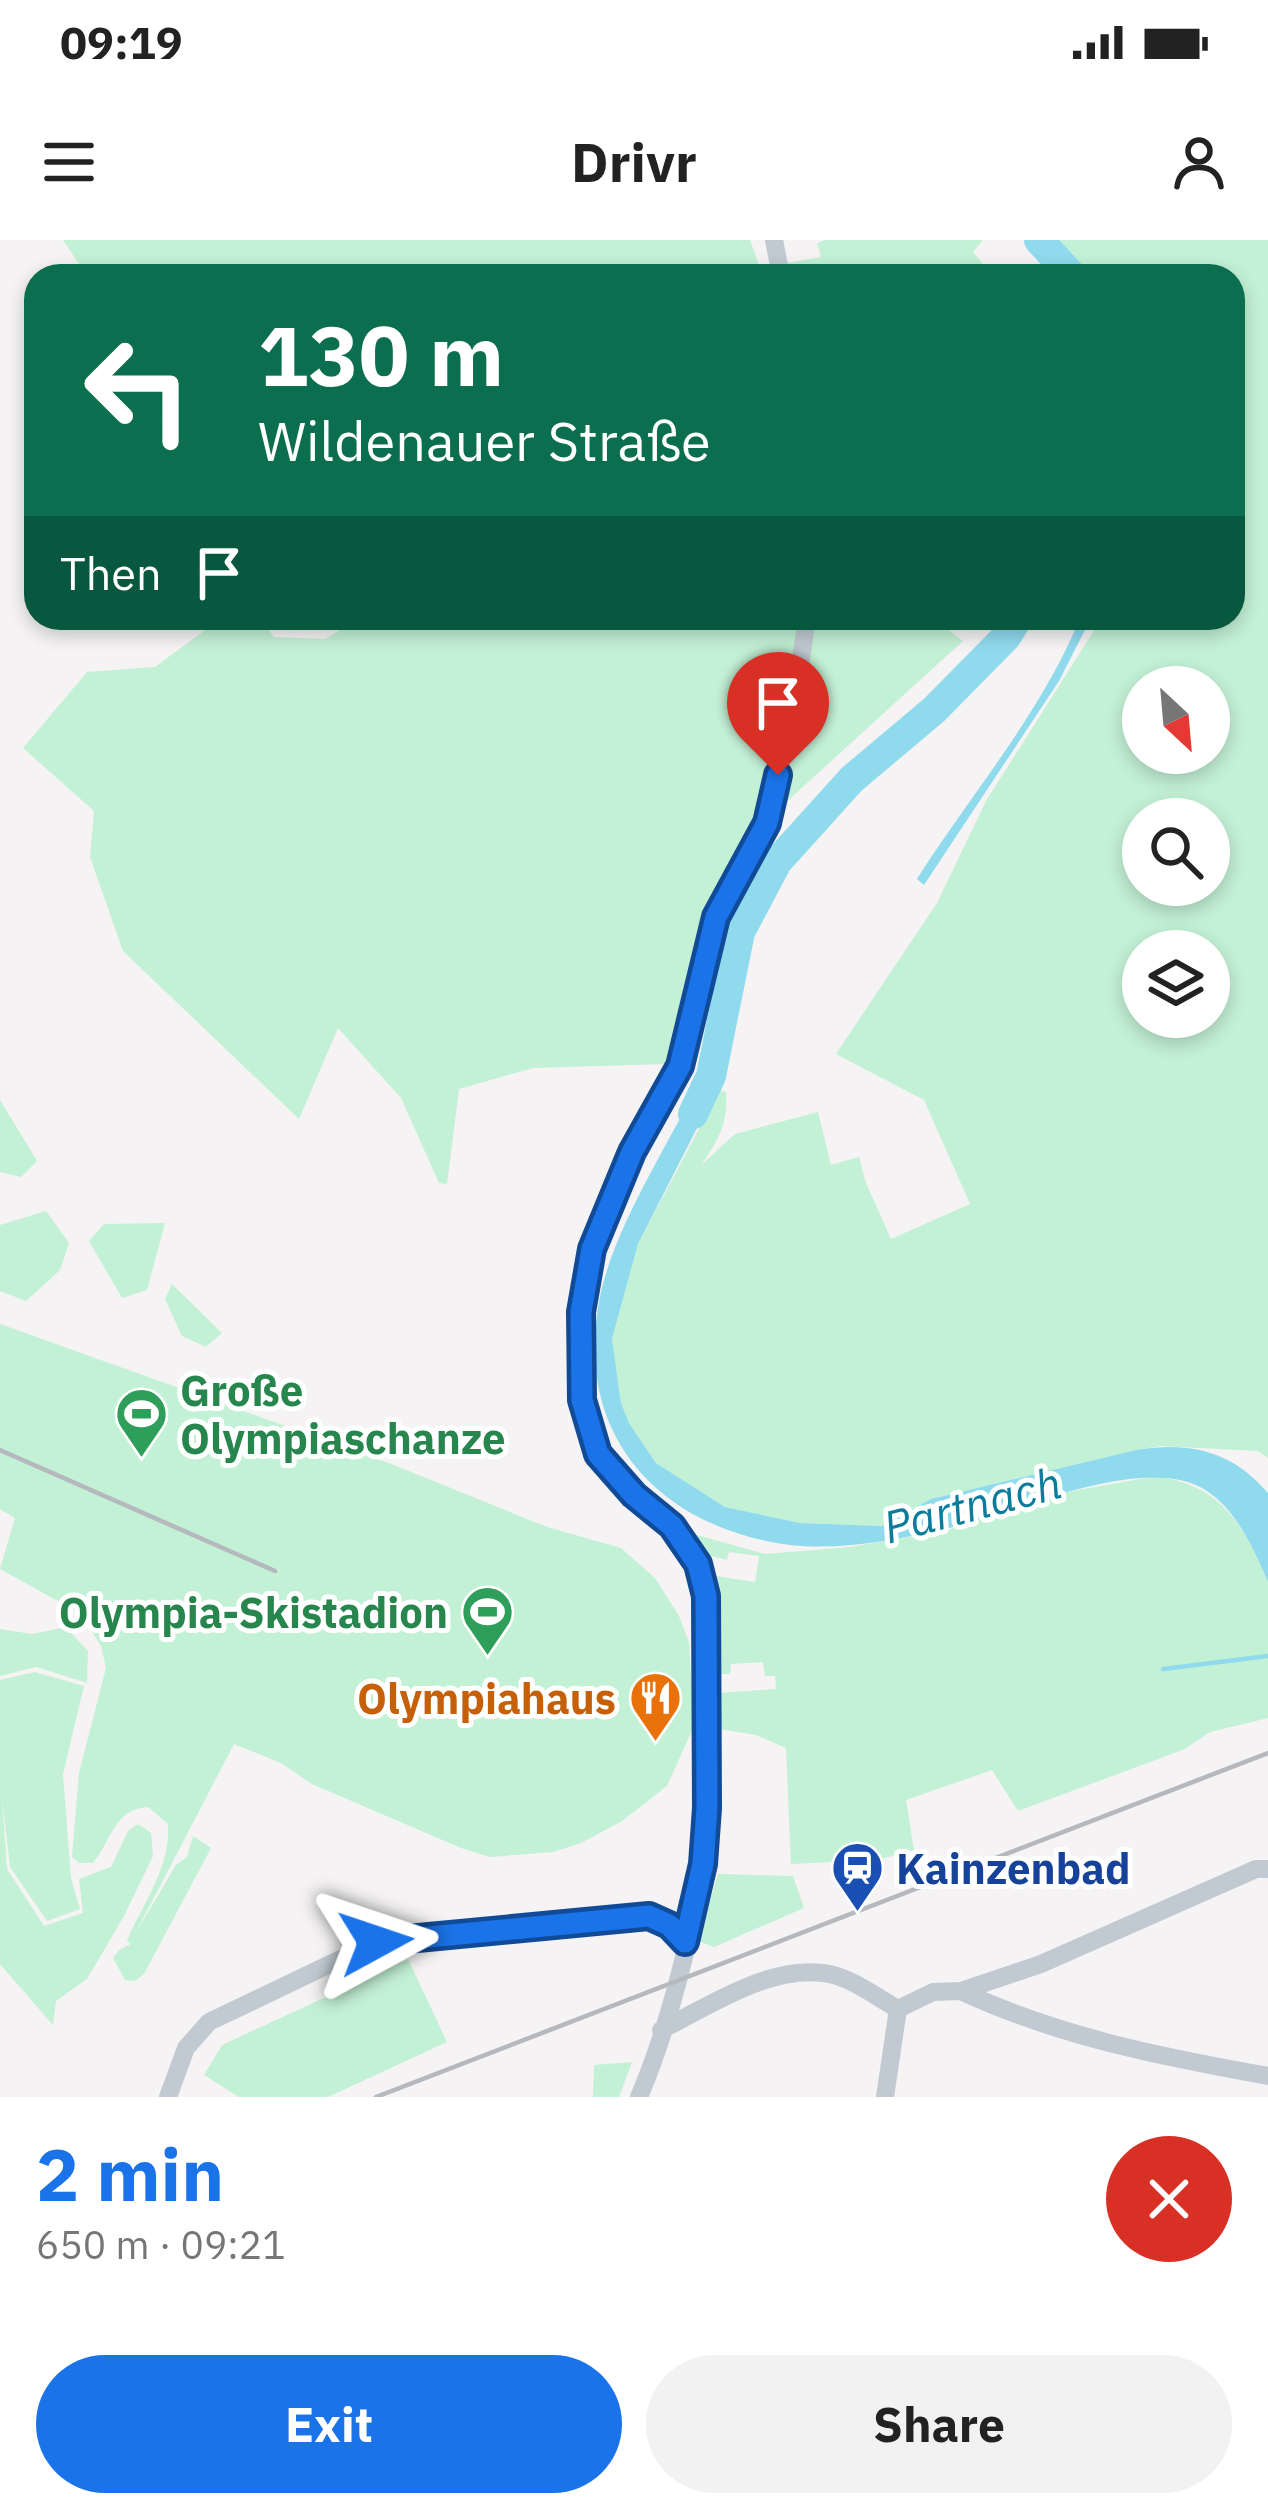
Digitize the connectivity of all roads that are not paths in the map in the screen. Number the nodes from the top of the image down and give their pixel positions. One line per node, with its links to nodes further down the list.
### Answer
1 (805, 630): 3 (street)
2 (1268, 1869): 4 (street)
3 (685, 1942): 8 (street); 10 (street)
4 (1008, 1976): 5 (street); 7 (street)
5 (961, 1991): 6 (street); 7 (street)
6 (898, 2009): 8 (street); 12 (street)
7 (1016, 2017): 9 (street)
8 (661, 2030): 11 (street)
9 (1268, 2076)
10 (168, 2097)
11 (639, 2097)
12 (885, 2097)

